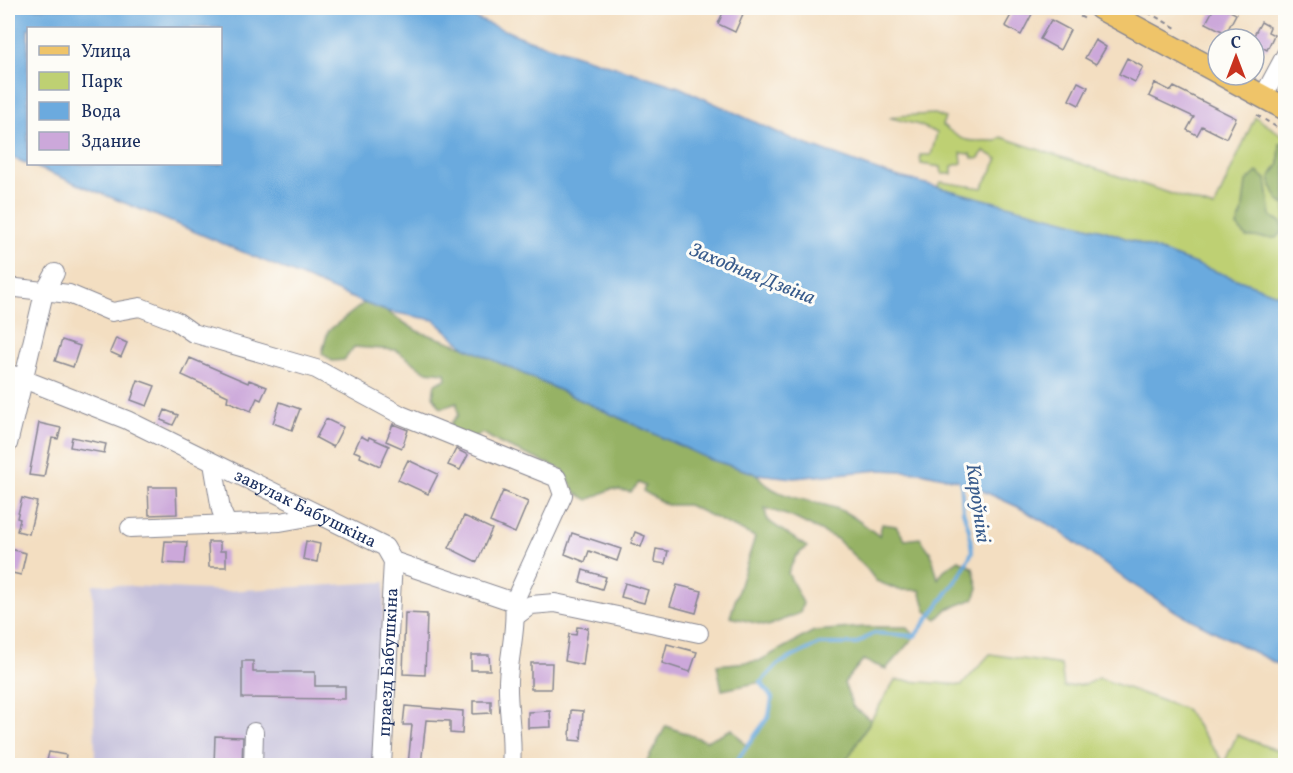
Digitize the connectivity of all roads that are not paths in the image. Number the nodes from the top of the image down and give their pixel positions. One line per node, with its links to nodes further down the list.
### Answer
1 (1100, 8): 3 (main road)
2 (1286, 54): 5 (street)
3 (1206, 65)
4 (1245, 87): 5 (main road)
5 (1263, 97): 6 (main road)
6 (1282, 125)
7 (55, 273): 9 (street)
8 (8, 287): 9 (street)
9 (44, 293): 10 (street); 17 (street)
10 (15, 377): 11 (street); 12 (street, завулак Бабушкіна)
11 (8, 444)
12 (213, 462): 13 (street, завулак Бабушкіна); 14 (street)
13 (320, 515): 14 (street); 16 (street, завулак Бабушкіна)
14 (227, 524): 15 (street)
15 (130, 528)
16 (393, 561): 17 (street, завулак Бабушкіна); 21 (street, праезд Бабушкіна)
17 (515, 609): 18 (street); 22 (street)
18 (699, 633)
19 (254, 732): 20 (street)
20 (253, 765)
21 (382, 765)
22 (511, 765)

